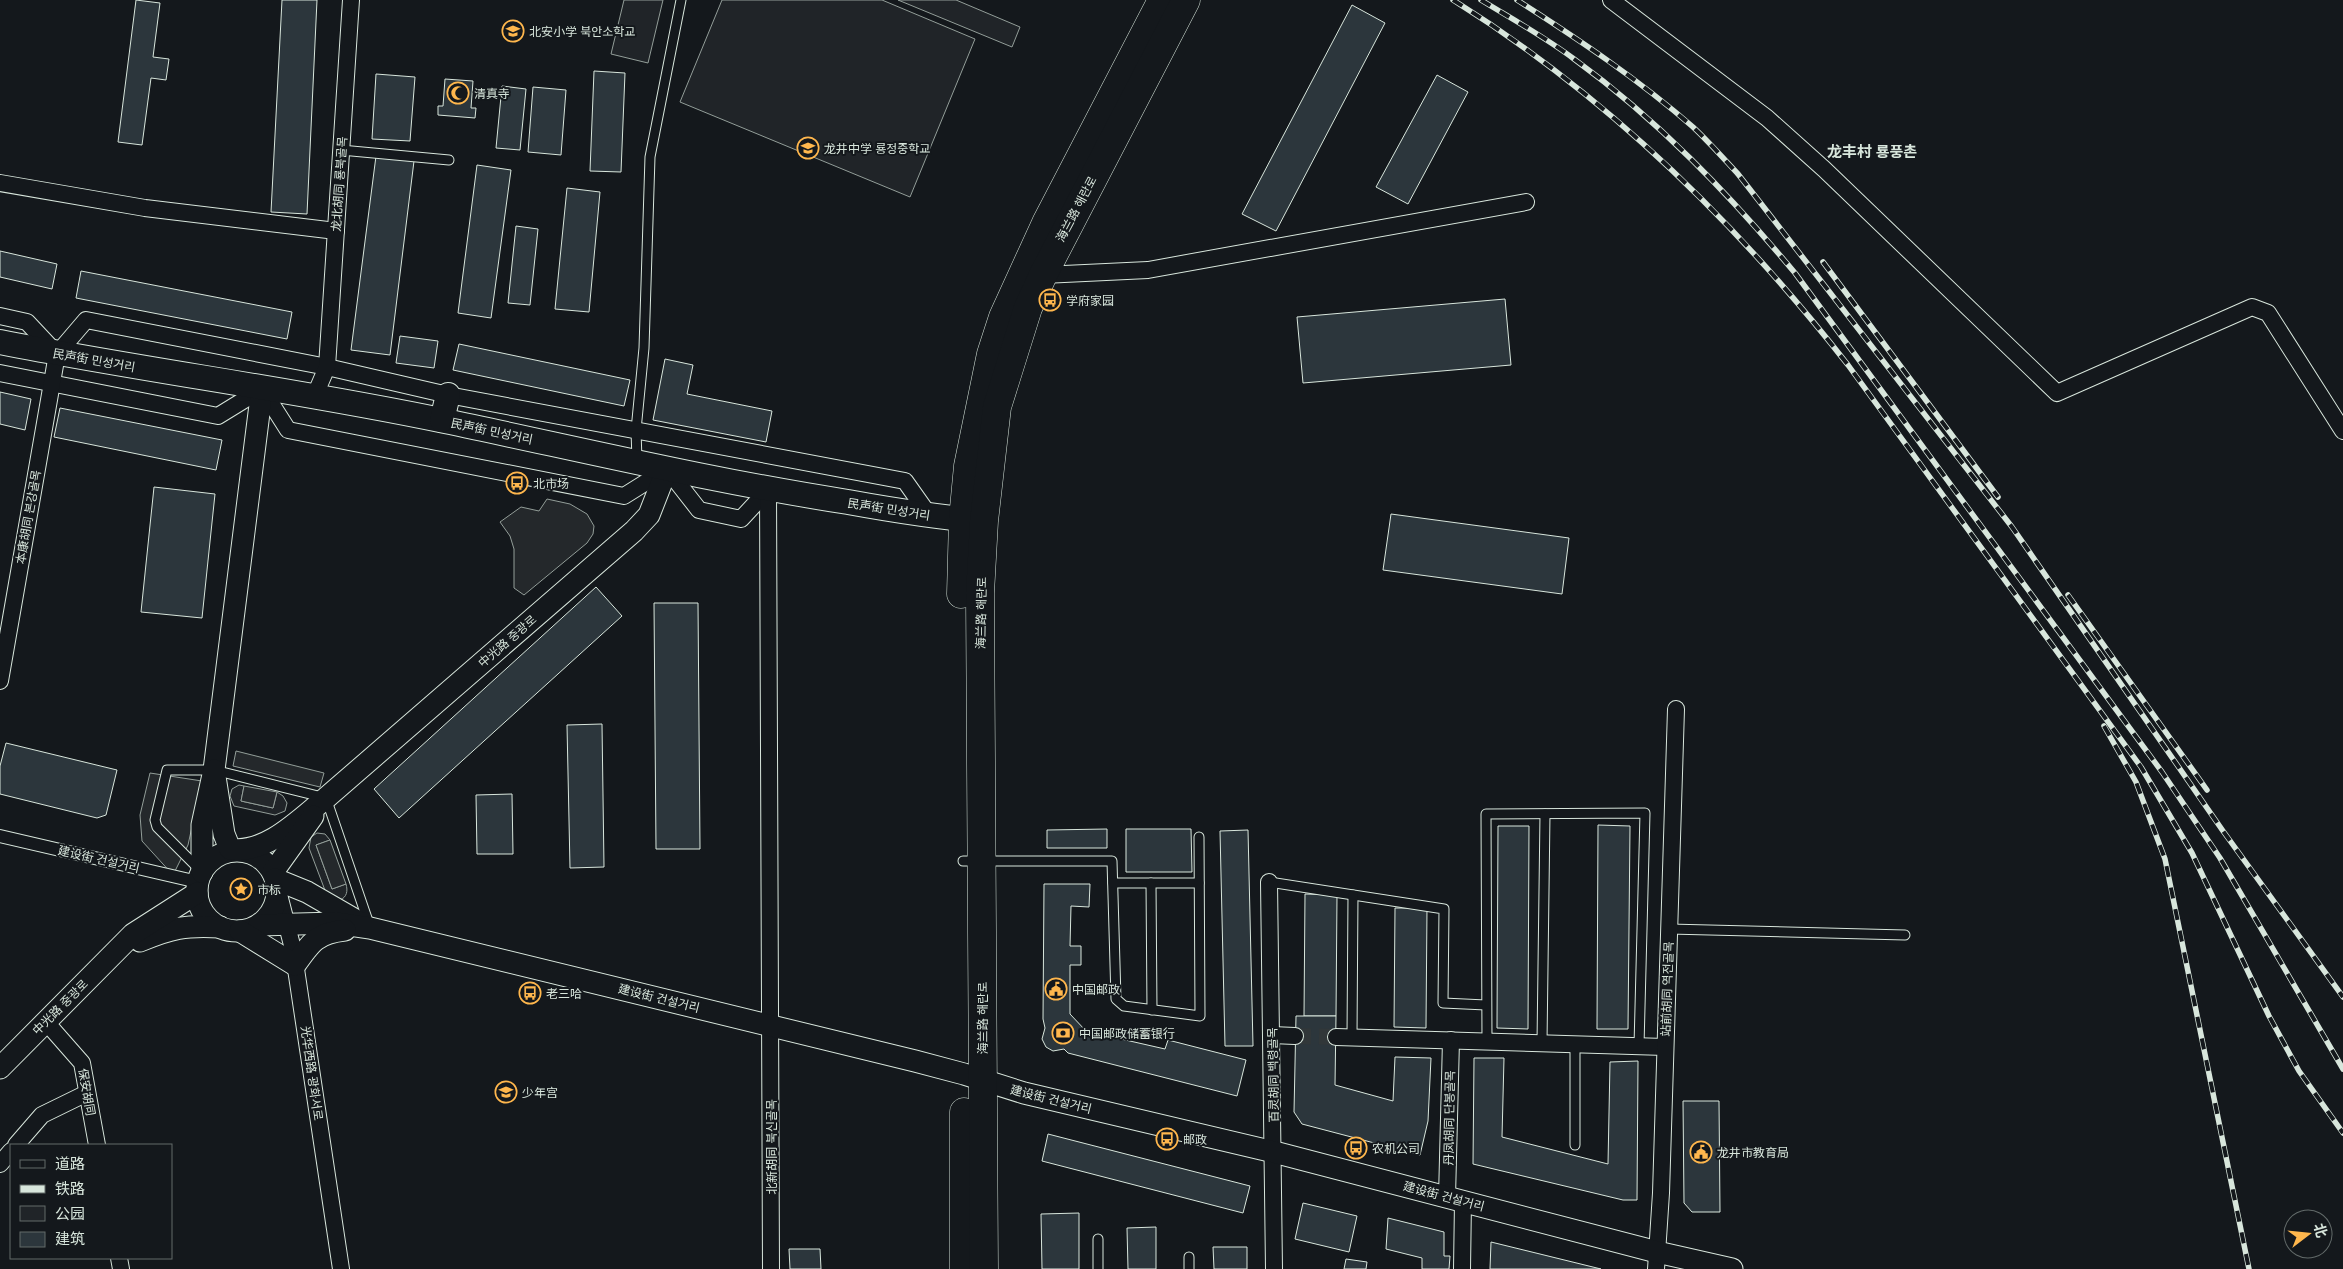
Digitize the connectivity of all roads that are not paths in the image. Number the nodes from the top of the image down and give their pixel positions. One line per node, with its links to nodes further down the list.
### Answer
1 (350, 0): 6 (street, 龙北胡同 룡북골목)
2 (681, 0): 22 (lane)
3 (1162, 0): 28 (highway, 海兰路 해란로)
4 (1186, 0): 11 (highway, 海兰路 해란로)
5 (1611, 0): 23 (street)
6 (341, 150): 7 (lane); 10 (street, 龙北胡同 룡북골목)
7 (449, 160)
8 (0, 183): 10 (street)
9 (1526, 202): 11 (street)
10 (336, 231): 15 (street, 龙北胡同 룡북골목)
11 (1043, 275): 28 (highway, 海兰路 해란로)
12 (0, 316): 14 (street)
13 (0, 342): 14 (main road, 民声街 민성거리)
14 (57, 354): 15 (street); 17 (street, 本康胡同 본강골목); 18 (main road, 民声街 민성거리)
15 (327, 367): 19 (street, 龙北胡同 룡북골목); 20 (street)
16 (0, 373): 17 (street)
17 (51, 383): 18 (street); 29 (street, 本康胡同 본강골목)
18 (262, 389): 19 (main road, 民声街 민성거리); 25 (street); 31 (street)
19 (315, 395): 21 (main road, 民声街 민성거리)
20 (448, 395): 21 (main road); 22 (street)
21 (442, 420): 24 (main road, 民声街 민성거리)
22 (636, 430): 24 (lane); 27 (street)
23 (2343, 431)
24 (636, 462): 25 (main road, 民声街 민성거리)
25 (667, 469): 26 (main road, 民声街 민성거리); 26 (street); 32 (street, 中光路 중광로)
26 (768, 490): 27 (main road, 民声街 민성거리); 55 (street, 北新胡同 북신골목)
27 (929, 515): 28 (main road, 民声街 민성거리)
28 (973, 520): 37 (highway, 海兰路 해란로)
29 (0, 681)
30 (1676, 709): 48 (street, 站前胡同 역전골목)
31 (214, 770): 32 (lane); 36 (street); 39 (street); 39 (lane)
32 (326, 798): 36 (street, 中光路 중광로); 38 (street, 中光路 중광로); 47 (lane)
33 (1546, 814): 52 (lane); 61 (lane); 63 (lane)
34 (0, 836): 39 (street, 建设街 건설거리)
35 (1199, 837): 43 (lane)
36 (241, 851): 38 (street); 39 (street)
37 (972, 861): 41 (lane); 66 (highway, 海兰路 해란로)
38 (274, 875): 45 (street, 光华西路 광화서로); 46 (street); 47 (street)
39 (199, 882): 46 (street); 50 (street, 中光路 중광로)
40 (1269, 882): 44 (lane); 56 (street, 百灵胡同 백령골목)
41 (1113, 883): 42 (lane); 53 (lane)
42 (1151, 883): 43 (lane); 53 (lane)
43 (1199, 883): 53 (lane)
44 (1353, 895): 52 (lane); 58 (lane)
45 (288, 924): 46 (street, 中光路 중광로); 47 (street, 中光路 중광로); 51 (street, 光华西路 광화서로)
46 (240, 928): 50 (street, 中光路 중광로); 51 (street)
47 (370, 928): 51 (street); 55 (street, 建设街 건설거리)
48 (1669, 929): 49 (lane); 64 (street, 站前胡同 역전골목)
49 (1905, 935)
50 (121, 948): 54 (street, 中光路 중광로)
51 (296, 965): 78 (street, 光华西路 광화서로)
52 (1486, 1005): 60 (lane)
53 (1152, 1010)
54 (46, 1022): 65 (street, 中光路 중광로); 67 (street, 保安胡同)
55 (770, 1025): 66 (street, 建设街 건설거리); 79 (street, 北新胡同 북신골목)
56 (1272, 1035): 57 (street); 72 (street, 百灵胡同 백령골목)
57 (1295, 1036)
58 (1344, 1037): 59 (street)
59 (1450, 1040): 60 (street); 74 (street, 丹凤胡同 단봉골목)
60 (1487, 1042): 61 (street)
61 (1542, 1043): 62 (street)
62 (1575, 1044): 63 (street); 70 (lane)
63 (1638, 1046): 64 (street)
64 (1665, 1047): 77 (street, 站前胡同 역전골목)
65 (0, 1068)
66 (973, 1077): 72 (street, 建设街 건설거리); 80 (highway, 海兰路 해란로); 81 (highway, 海兰路 해란로)
67 (87, 1093): 68 (street); 69 (street, 保安胡同)
68 (17, 1144)
69 (97, 1144)
70 (1575, 1145)
71 (10, 1152): 73 (street)
72 (1274, 1152): 74 (street, 建设街 건설거리); 84 (street, 百灵胡同 백령골목)
73 (0, 1164)
74 (1455, 1199): 77 (street, 建设街 건설거리); 85 (street, 丹凤胡同 단봉골목)
75 (1098, 1239): 82 (lane)
76 (1189, 1257): 83 (lane)
77 (1656, 1260): 86 (street, 建设街 건설거리)
78 (341, 1269)
79 (771, 1269)
80 (964, 1269)
81 (984, 1269)
82 (1098, 1269)
83 (1190, 1269)
84 (1274, 1269)
85 (1462, 1269)
86 (1732, 1269)

